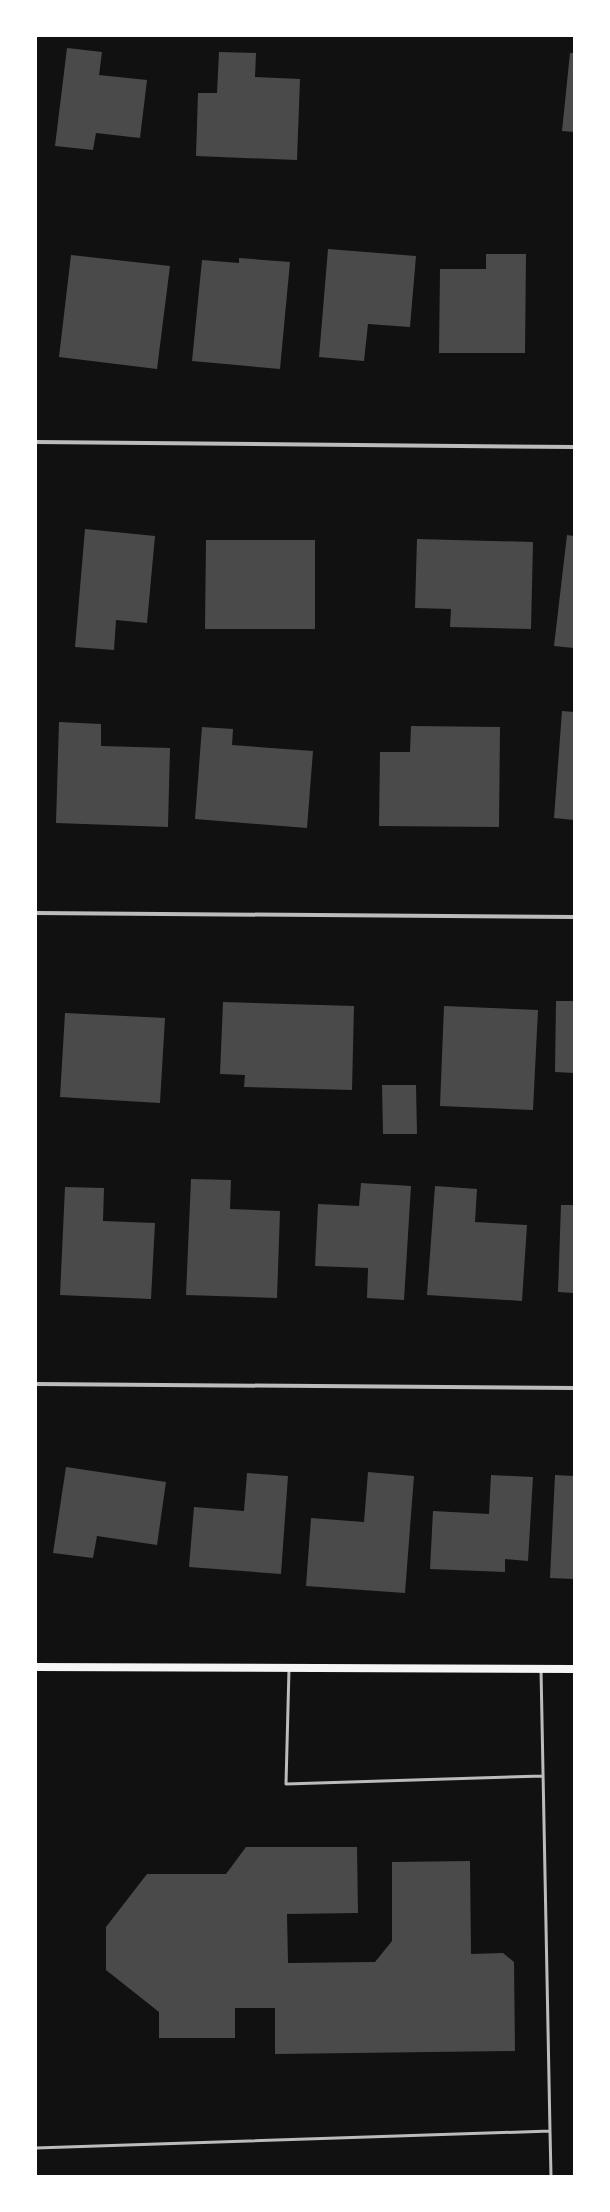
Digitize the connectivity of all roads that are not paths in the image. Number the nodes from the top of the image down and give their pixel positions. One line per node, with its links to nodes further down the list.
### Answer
1 (36, 442): 2 (street)
2 (574, 448)
3 (36, 913): 4 (street)
4 (574, 917)
5 (36, 1384): 6 (street)
6 (574, 1388)
7 (36, 1667): 8 (main road)
8 (289, 1669): 9 (main road); 11 (lane)
9 (541, 1669): 10 (main road); 11 (lane)
10 (574, 1670)
11 (542, 1776): 12 (lane)
12 (550, 2131): 13 (lane); 14 (lane)
13 (36, 2148)
14 (551, 2176)

